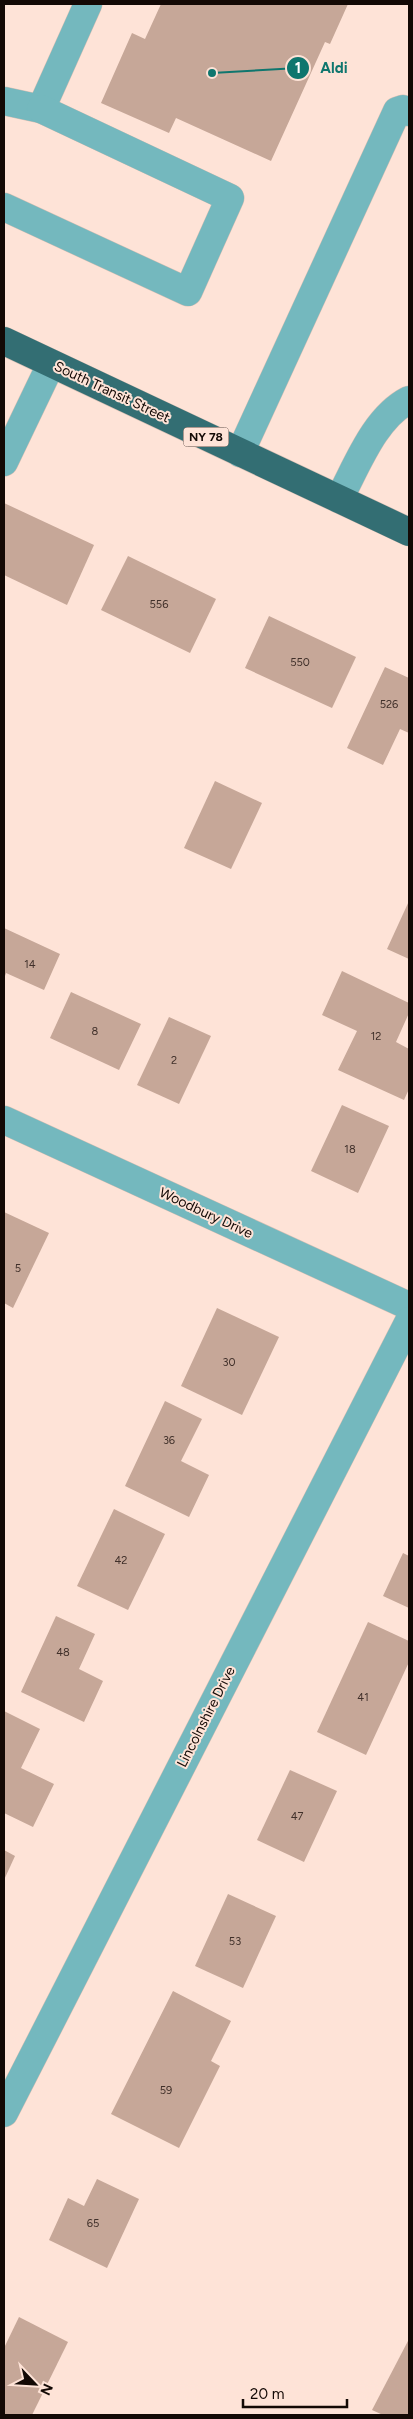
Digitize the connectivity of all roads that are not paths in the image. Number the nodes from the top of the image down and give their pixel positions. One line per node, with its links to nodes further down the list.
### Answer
1 (88, 4): 3 (street)
2 (4, 101): 3 (street)
3 (41, 109): 5 (street)
4 (409, 112): 9 (street)
5 (4, 207)
6 (4, 341): 7 (highway, South Transit Street / NY 78)
7 (51, 364): 9 (highway, South Transit Street / NY 78); 10 (street)
8 (409, 400): 11 (street)
9 (240, 453): 11 (highway, South Transit Street / NY 78)
10 (4, 462)
11 (338, 499): 12 (highway, South Transit Street / NY 78)
12 (409, 532)
13 (4, 1120): 14 (street, Woodbury Drive)
14 (409, 1306)
15 (409, 1321): 16 (street, Lincolnshire Drive)
16 (4, 2113)

